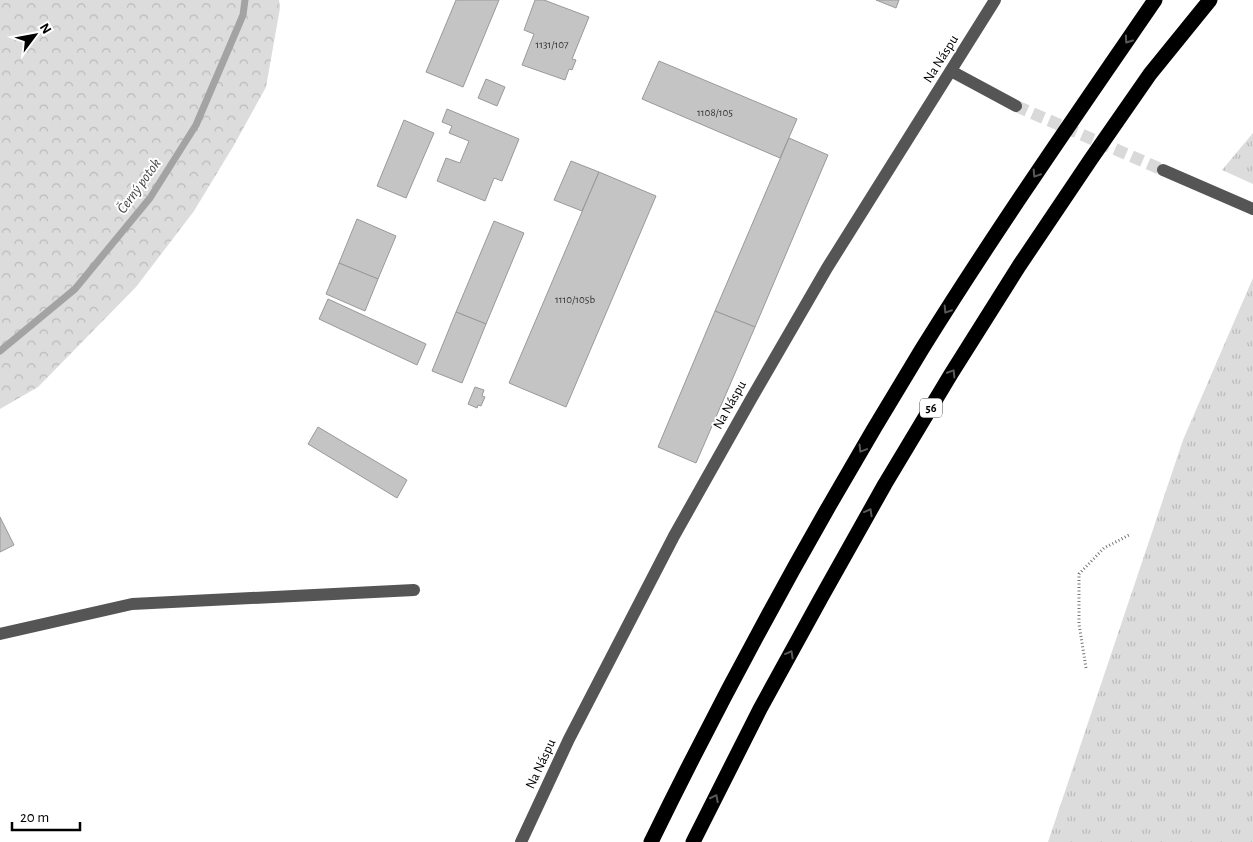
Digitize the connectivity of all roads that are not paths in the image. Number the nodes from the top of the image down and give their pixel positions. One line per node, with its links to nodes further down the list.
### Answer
1 (995, 0): 4 (street, Na Náspu)
2 (1155, 0): 11 (highway, one-way to 11)
3 (1209, 0): 12 (highway, 56, one-way to 3)
4 (951, 71): 5 (street); 10 (street, Na Náspu)
5 (1016, 106)
6 (1163, 170): 7 (street)
7 (1253, 209)
8 (414, 590): 9 (street)
9 (0, 634)
10 (521, 842)
11 (651, 842)
12 (693, 842)

